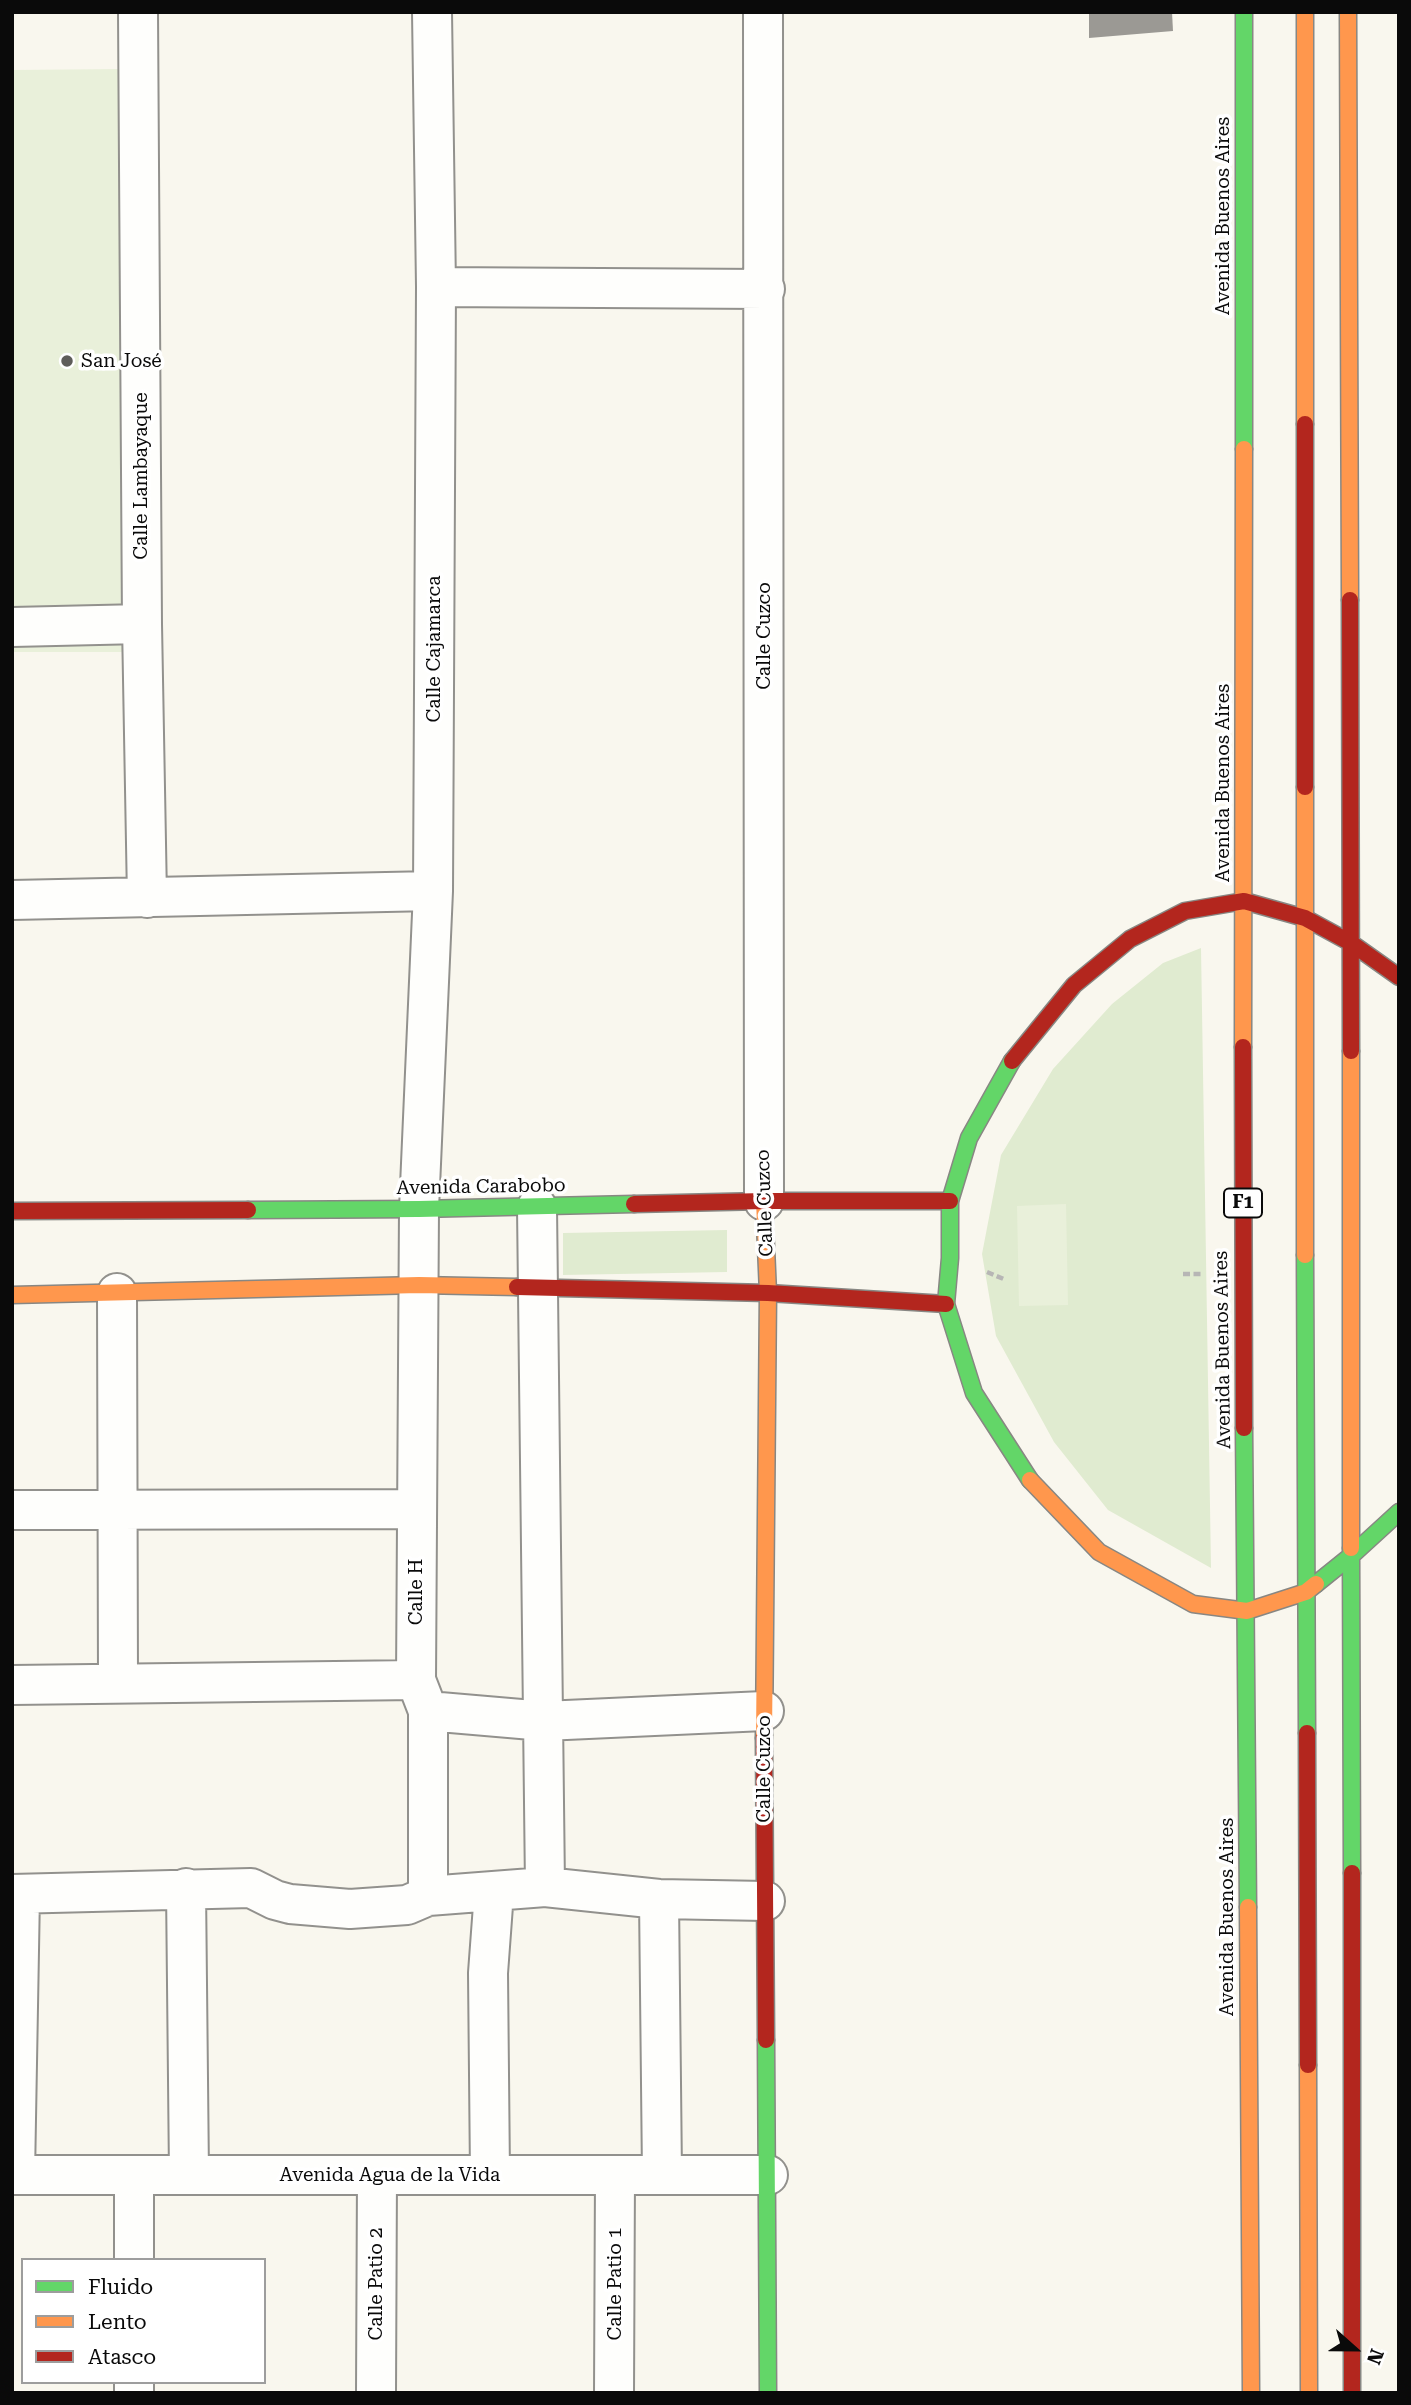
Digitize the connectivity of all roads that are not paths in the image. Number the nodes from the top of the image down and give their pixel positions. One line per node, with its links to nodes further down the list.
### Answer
1 (138, 12): 9 (street, Calle Lambayaque)
2 (432, 12): 7 (street, Calle Cajamarca)
3 (763, 12): 8 (street, Calle Cuzco)
4 (1244, 12): 14 (main road, Avenida Buenos Aires / F1)
5 (1305, 12): 15 (main road)
6 (1348, 12): 16 (main road)
7 (436, 287): 8 (street); 11 (street, Calle Cajamarca)
8 (765, 289): 18 (street, Calle Cuzco)
9 (142, 624): 10 (street); 12 (street, Calle Lambayaque)
10 (12, 627)
11 (433, 891): 12 (street); 21 (street, Calle Cajamarca)
12 (147, 898): 13 (street)
13 (12, 900)
14 (1244, 901): 15 (main road); 19 (main road); 35 (main road, Avenida Buenos Aires / F1)
15 (1305, 918): 16 (main road); 34 (main road)
16 (1351, 943): 17 (main road); 33 (main road)
17 (1399, 977)
18 (764, 1201): 19 (main road, Avenida Carabobo); 20 (main road, Avenida Carabobo); 26 (main road, Calle Cuzco)
19 (950, 1201): 28 (main road)
20 (537, 1208): 21 (main road, Avenida Carabobo); 24 (street)
21 (419, 1209): 22 (main road, Avenida Carabobo); 23 (street, Calle Cajamarca)
22 (12, 1211)
23 (419, 1285): 24 (main road); 25 (main road); 29 (street, Calle H)
24 (537, 1289): 26 (main road); 40 (street)
25 (117, 1293): 27 (main road); 31 (street)
26 (768, 1293): 28 (main road); 39 (main road, Calle Cuzco)
27 (12, 1294)
28 (946, 1304): 35 (main road)
29 (417, 1509): 31 (street); 38 (street, Calle H)
30 (12, 1510): 31 (street)
31 (117, 1510): 36 (street)
32 (1399, 1512): 33 (main road)
33 (1352, 1555): 34 (main road); 63 (main road)
34 (1306, 1591): 35 (main road); 62 (main road)
35 (1247, 1611): 61 (main road, Avenida Buenos Aires / F1)
36 (118, 1684): 37 (street); 38 (street)
37 (12, 1685)
38 (422, 1695): 40 (street); 45 (street, Calle H)
39 (764, 1711): 40 (street); 47 (main road, Calle Cuzco)
40 (544, 1721): 41 (street)
41 (544, 1887): 43 (street); 46 (street)
42 (186, 1888): 44 (street); 45 (street); 51 (street)
43 (494, 1892): 45 (street); 53 (street)
44 (16, 1894): 48 (street)
45 (428, 1896)
46 (659, 1899): 47 (street); 55 (street)
47 (765, 1901): 56 (main road, Calle Cuzco)
48 (16, 1979): 49 (street)
49 (14, 2175): 50 (street, Avenida Agua de la Vida)
50 (134, 2175): 51 (street, Avenida Agua de la Vida); 57 (street)
51 (189, 2175): 52 (street, Avenida Agua de la Vida)
52 (377, 2175): 53 (street, Avenida Agua de la Vida); 58 (street, Calle Patio 2)
53 (490, 2175): 54 (street, Avenida Agua de la Vida)
54 (615, 2175): 55 (street, Avenida Agua de la Vida); 59 (street, Calle Patio 1)
55 (662, 2175): 56 (street, Avenida Agua de la Vida)
56 (768, 2175): 60 (main road, Calle Cuzco)
57 (134, 2258)
58 (376, 2393)
59 (614, 2393)
60 (768, 2393)
61 (1251, 2393)
62 (1310, 2393)
63 (1352, 2393)

